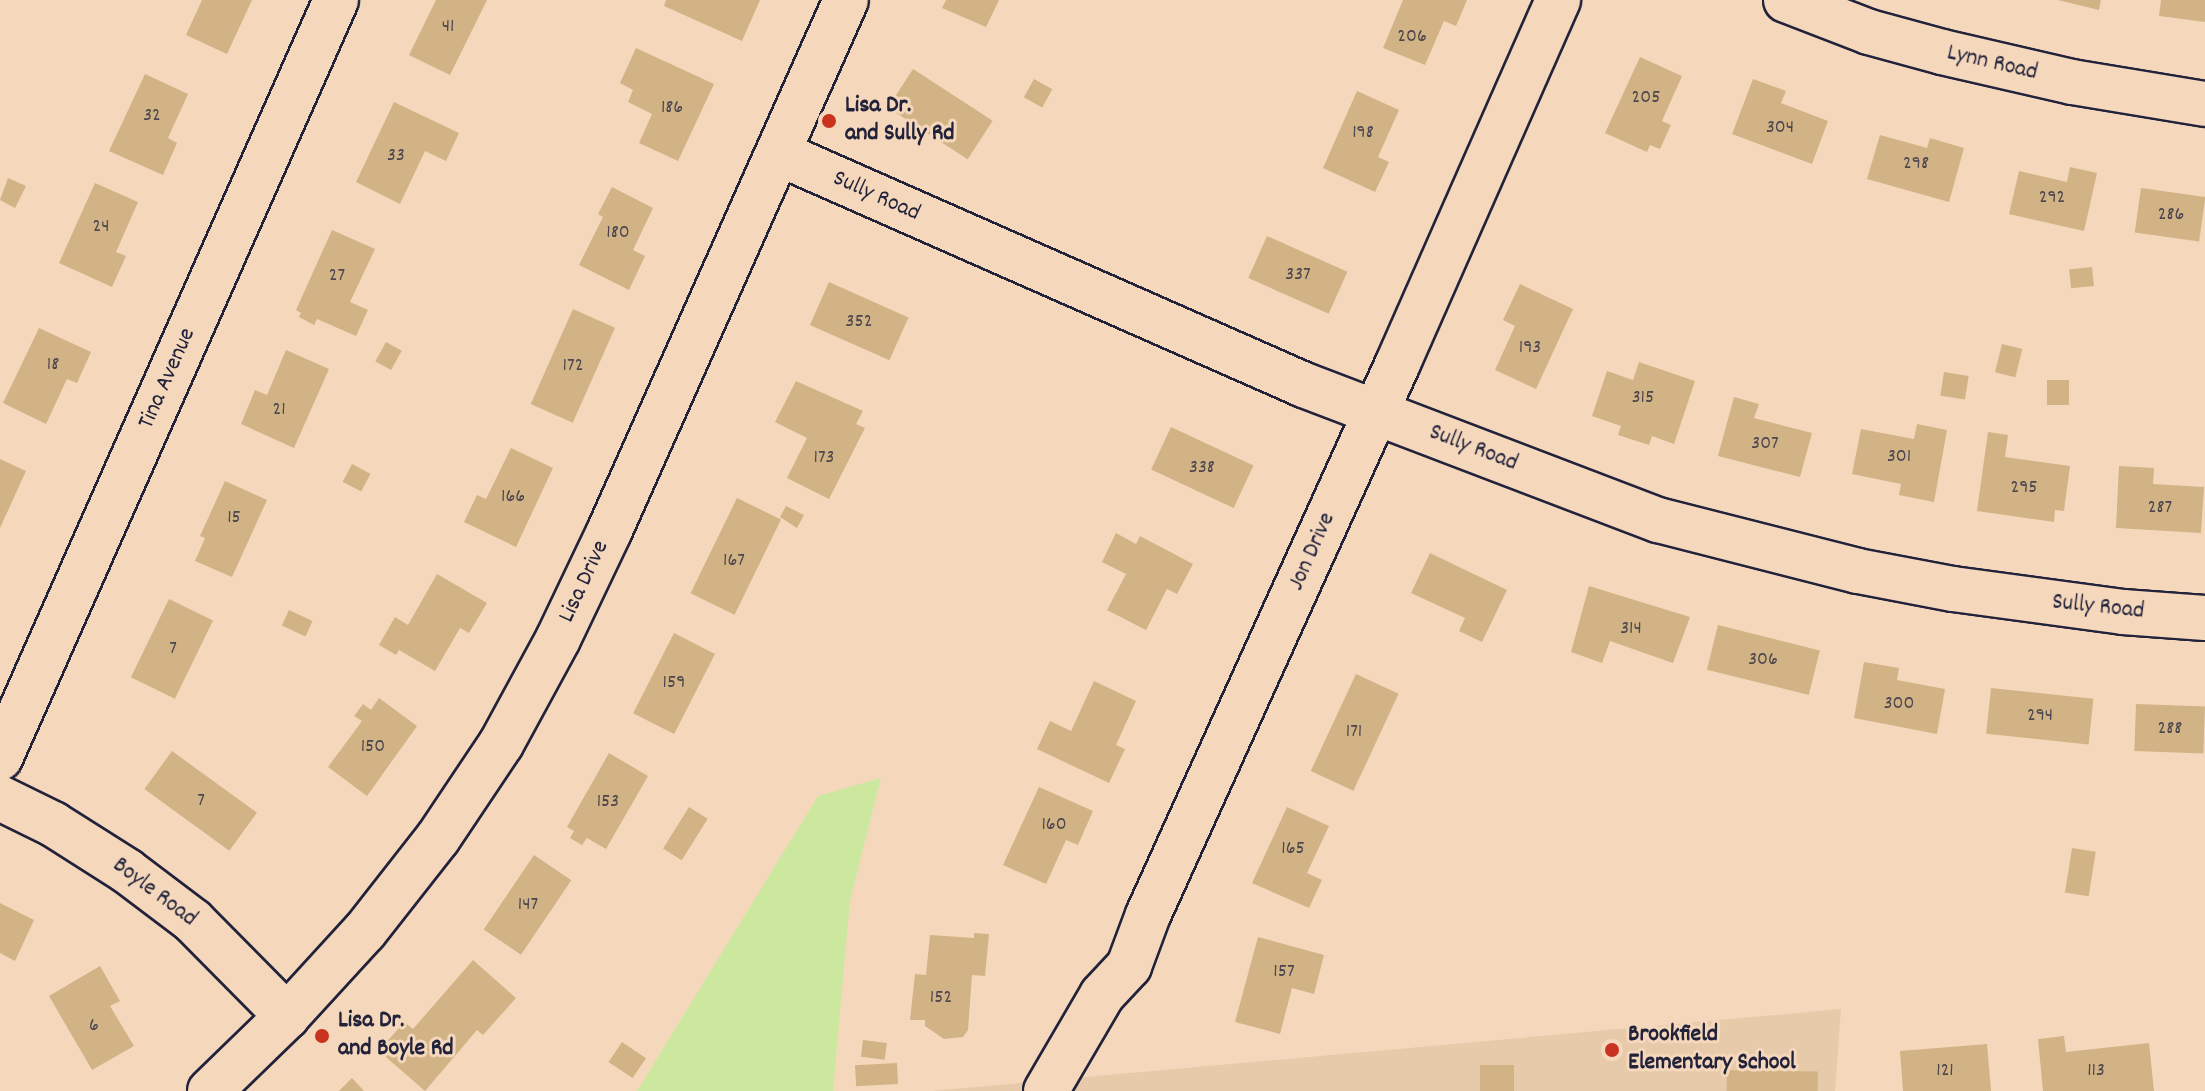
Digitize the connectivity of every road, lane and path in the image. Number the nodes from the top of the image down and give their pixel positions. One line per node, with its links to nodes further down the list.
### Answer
1 (336, 0): 9 (street, Tina Avenue)
2 (846, 0): 6 (street, Lisa Drive)
3 (1558, 0): 7 (street, Jon Drive)
4 (1786, 0): 5 (street, Lynn Road)
5 (2205, 104)
6 (778, 153): 7 (street, Sully Road); 11 (street, Lisa Drive)
7 (1376, 412): 8 (street, Sully Road); 13 (street, Jon Drive)
8 (2205, 618)
9 (0, 758)
10 (0, 798): 11 (street, Boyle Road)
11 (287, 1016): 12 (street, Lisa Drive)
12 (210, 1091)
13 (1046, 1091)

